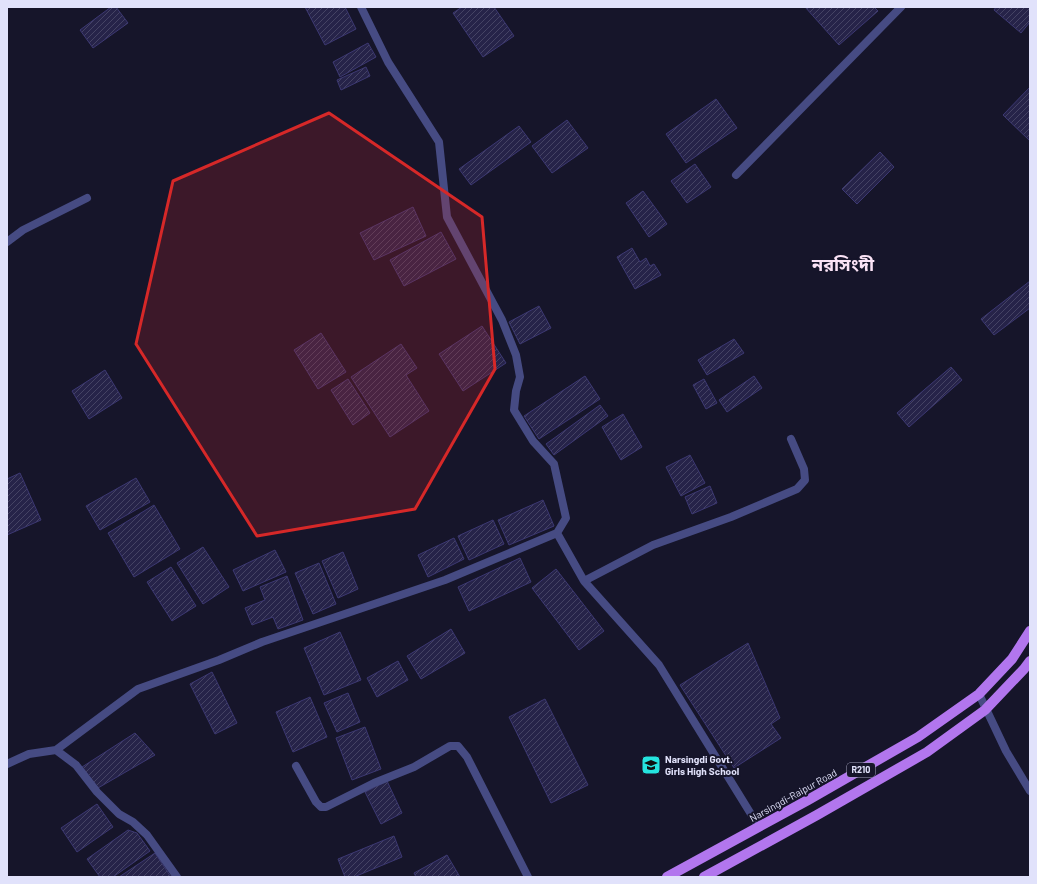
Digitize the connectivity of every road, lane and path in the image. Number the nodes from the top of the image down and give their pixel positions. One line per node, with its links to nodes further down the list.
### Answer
1 (361, 7): 7 (street)
2 (901, 7): 3 (street)
3 (736, 175)
4 (87, 198): 5 (street)
5 (7, 242)
6 (790, 439): 8 (street)
7 (557, 533): 8 (street); 13 (street)
8 (584, 581): 17 (street)
9 (1030, 631): 11 (main road, Narsingdi-Raipur Road / R210)
10 (1030, 661): 12 (main road, R210)
11 (979, 694): 12 (street); 17 (main road, Narsingdi-Raipur Road / R210)
12 (985, 710): 16 (street); 21 (main road, R210)
13 (56, 750): 14 (street); 18 (street)
14 (7, 764)
15 (296, 766): 19 (street)
16 (1030, 791)
17 (759, 827): 20 (main road, Narsingdi-Raipur Road / R210)
18 (177, 877)
19 (528, 877)
20 (667, 877)
21 (704, 877)

